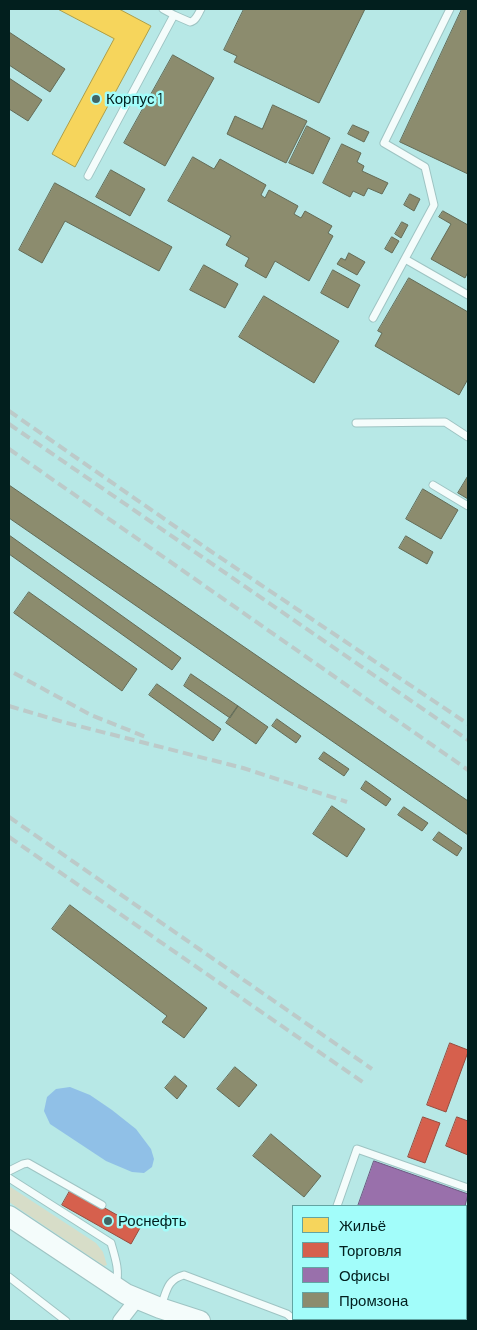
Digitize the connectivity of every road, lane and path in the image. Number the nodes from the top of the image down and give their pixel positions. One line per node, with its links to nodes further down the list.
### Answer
1 (163, 9): 4 (lane)
2 (201, 9): 4 (lane)
3 (450, 9): 6 (lane)
4 (174, 15): 5 (lane)
5 (88, 176)
6 (405, 259): 7 (lane); 8 (lane)
7 (468, 295)
8 (373, 318)
9 (356, 423): 10 (lane)
10 (468, 437)
11 (434, 486): 12 (lane)
12 (468, 506)
13 (9, 1171): 16 (lane)
14 (9, 1178): 20 (lane)
15 (468, 1188): 17 (lane)
16 (102, 1205)
17 (336, 1205)
18 (9, 1216): 20 (street)
19 (9, 1277): 24 (lane)
20 (116, 1288): 21 (street)
21 (137, 1299): 22 (street); 25 (street)
22 (160, 1308): 23 (lane); 26 (street)
23 (292, 1318)
24 (66, 1321)
25 (120, 1321)
26 (200, 1321)

